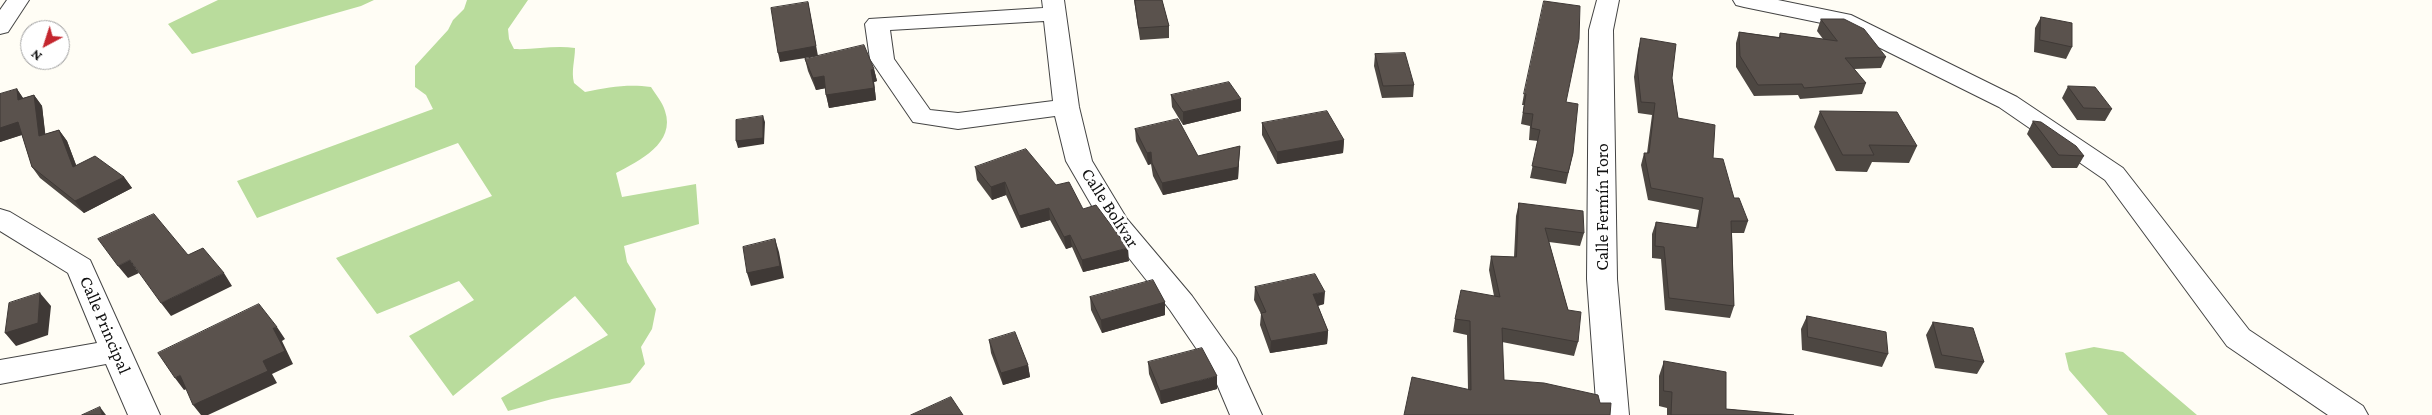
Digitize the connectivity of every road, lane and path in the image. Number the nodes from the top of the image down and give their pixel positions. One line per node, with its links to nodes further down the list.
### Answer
1 (18, 0): 5 (street)
2 (1608, 0): 12 (street, Calle Fermín Toro)
3 (1744, 0): 13 (street)
4 (1054, 7): 6 (street, Calle Bolívar); 6 (street)
5 (0, 27)
6 (1066, 107): 11 (street, Calle Bolívar)
7 (0, 218): 8 (street, Calle Principal)
8 (116, 351): 9 (street); 10 (street, Calle Principal)
9 (0, 372)
10 (144, 415)
11 (1246, 415)
12 (1613, 415)
13 (2352, 415)

